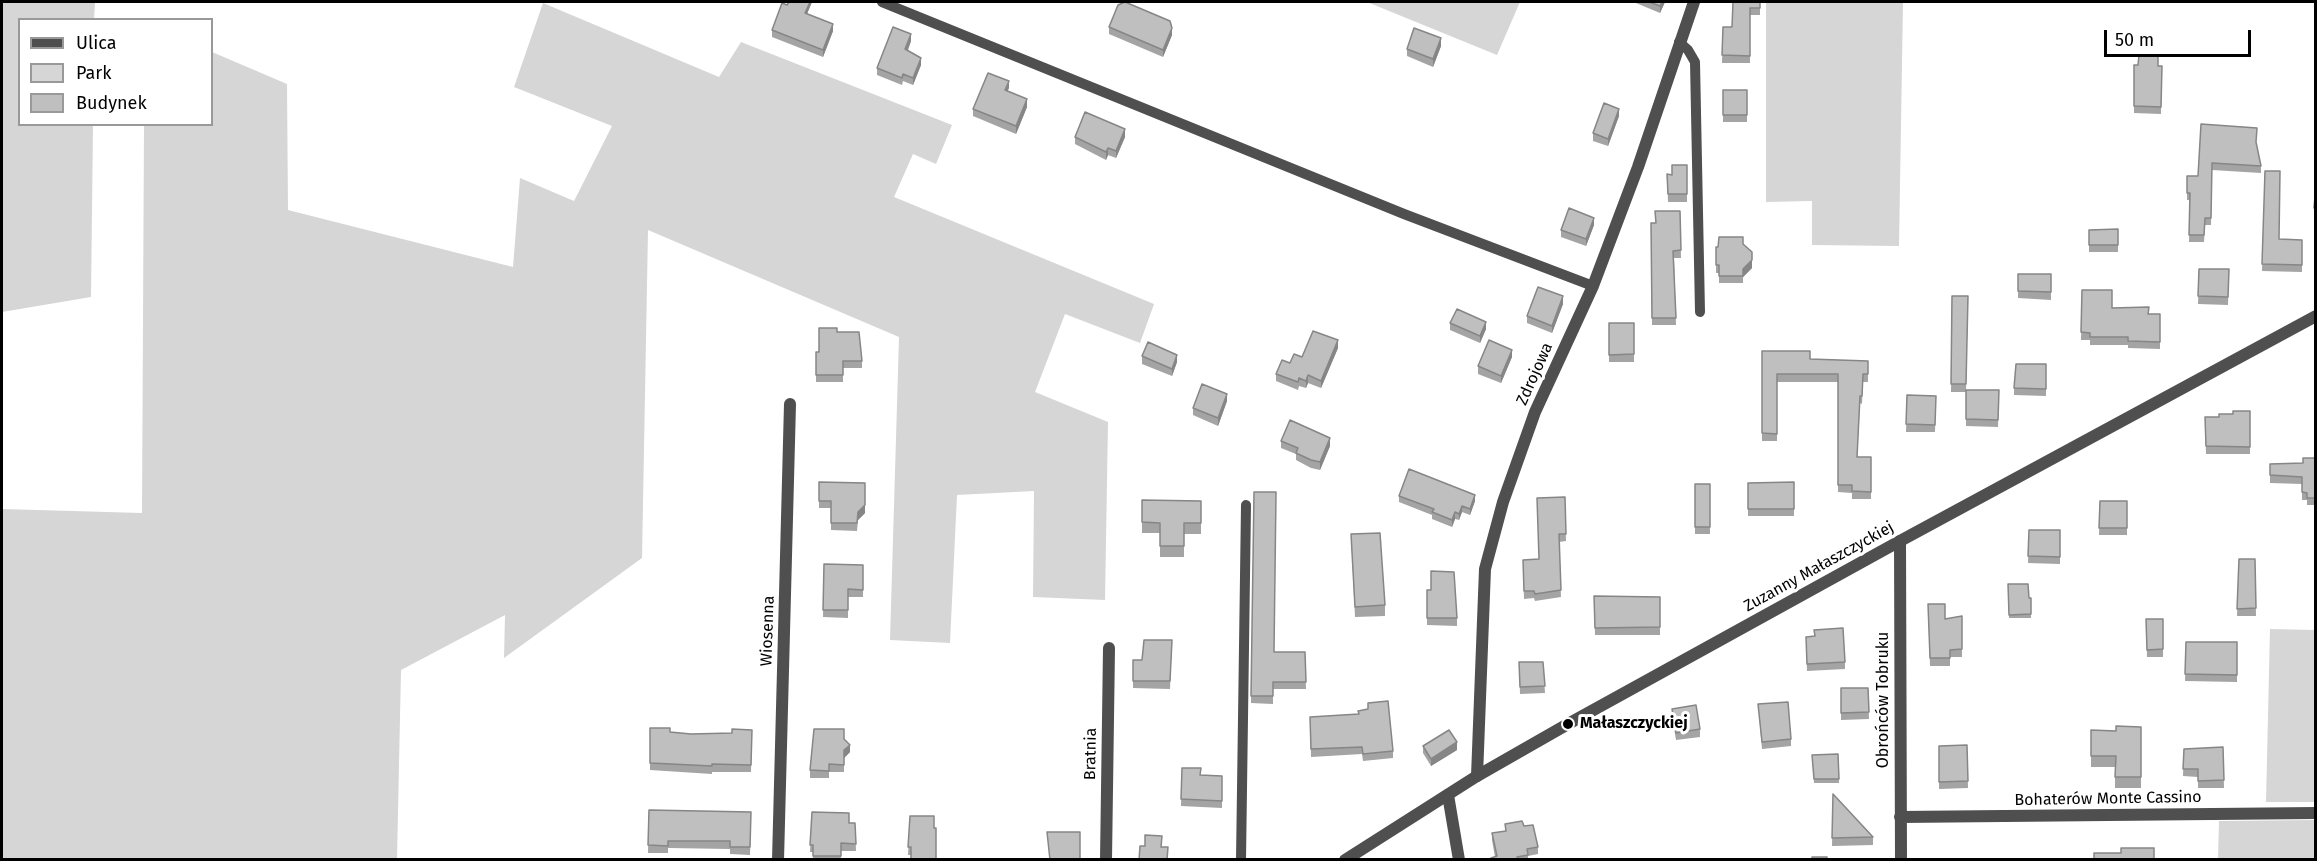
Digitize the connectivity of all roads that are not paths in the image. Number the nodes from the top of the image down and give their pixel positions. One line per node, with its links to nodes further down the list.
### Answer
1 (882, 2): 4 (lane)
2 (1694, 2): 3 (street, Zdrojowa)
3 (1679, 42): 4 (street, Zdrojowa); 5 (lane)
4 (1593, 286): 11 (street, Zdrojowa)
5 (1700, 312)
6 (2316, 316): 9 (street, Zuzanny Małaszczyckiej)
7 (790, 404): 15 (street, Wiosenna)
8 (1246, 505): 17 (lane)
9 (1900, 541): 11 (street, Zuzanny Małaszczyckiej); 14 (street, Obrońców Tobruku)
10 (1109, 648): 16 (street, Bratnia)
11 (1477, 776): 12 (street, Zuzanny Małaszczyckiej)
12 (1448, 795): 18 (street, Zuzanny Małaszczyckiej); 19 (street)
13 (2316, 813): 14 (street, Bohaterów Monte Cassino)
14 (1900, 818): 20 (street, Obrońców Tobruku)
15 (778, 860)
16 (1106, 860)
17 (1240, 860)
18 (1345, 860)
19 (1459, 860)
20 (1901, 860)

